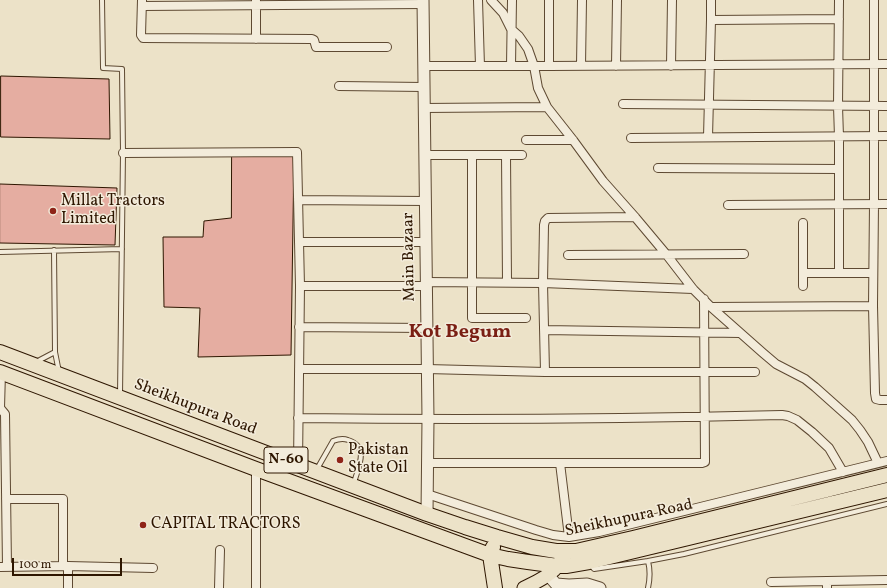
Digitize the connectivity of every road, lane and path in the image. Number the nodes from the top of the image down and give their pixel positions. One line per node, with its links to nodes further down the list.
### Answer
1 (102, 0): 50 (lane)
2 (478, 0): 27 (street)
3 (491, 0): 19 (street)
4 (512, 0): 19 (street)
5 (549, 0): 30 (street)
6 (582, 0): 31 (street)
7 (617, 0): 32 (street)
8 (672, 0): 33 (street)
9 (711, 0): 18 (street)
10 (840, 0): 17 (street)
11 (874, 0): 22 (street)
12 (256, 2): 13 (street); 16 (street); 20 (street)
13 (290, 2): 14 (street)
14 (423, 2): 26 (street, Main Bazaar)
15 (142, 3): 16 (street); 20 (street)
16 (180, 3)
17 (839, 19): 18 (street); 25 (street)
18 (711, 20): 24 (street)
19 (511, 29): 28 (street); 29 (street)
20 (256, 39): 21 (street)
21 (388, 47)
22 (874, 64): 23 (street); 25 (street); 39 (street)
23 (887, 64)
24 (710, 65): 25 (street); 33 (street); 37 (street)
25 (839, 65): 38 (street)
26 (424, 66): 27 (street); 35 (street, Main Bazaar)
27 (480, 66): 28 (street)
28 (511, 66): 29 (street)
29 (534, 66): 30 (street); 41 (street)
30 (549, 66): 31 (street)
31 (581, 66): 32 (street)
32 (616, 66): 33 (street)
33 (671, 66)
34 (339, 86): 35 (street)
35 (424, 87): 42 (street, Main Bazaar)
36 (623, 104): 37 (street)
37 (709, 104): 38 (street); 47 (street)
38 (838, 106): 39 (street); 45 (street)
39 (874, 106): 40 (street); 43 (street)
40 (887, 106)
41 (548, 107): 42 (street); 49 (street)
42 (424, 108): 51 (street, Main Bazaar)
43 (874, 136): 44 (street); 45 (street); 61 (street)
44 (887, 136)
45 (839, 137): 47 (street); 56 (street)
46 (631, 138): 47 (street)
47 (708, 138)
48 (526, 140): 49 (street)
49 (573, 140): 63 (street)
50 (123, 153): 57 (street); 67 (lane)
51 (425, 155): 52 (street); 58 (street, Main Bazaar)
52 (472, 155): 53 (street); 76 (street)
53 (506, 155): 54 (street); 77 (street)
54 (522, 155)
55 (658, 168): 56 (street)
56 (839, 169): 60 (street)
57 (298, 200): 58 (street); 65 (street)
58 (425, 201): 66 (street, Main Bazaar)
59 (728, 204): 60 (street)
60 (838, 204): 61 (street); 74 (street)
61 (874, 204): 62 (street); 75 (street)
62 (887, 204)
63 (635, 217): 70 (street); 78 (street)
64 (803, 223): 73 (street)
65 (299, 242): 66 (street); 80 (street)
66 (426, 242): 79 (street, Main Bazaar)
67 (122, 249): 68 (lane); 102 (lane)
68 (54, 250): 69 (lane); 93 (lane)
69 (0, 252)
70 (666, 254): 71 (street); 72 (street); 82 (street)
71 (744, 254)
72 (568, 255)
73 (803, 273): 74 (street); 81 (street)
74 (838, 273): 75 (street)
75 (873, 273): 84 (street)
76 (472, 282): 77 (street); 79 (street); 86 (street)
77 (507, 282): 78 (street)
78 (543, 283): 82 (street); 89 (street)
79 (426, 284): 80 (street); 88 (street, Main Bazaar)
80 (300, 286): 87 (street)
81 (803, 286)
82 (693, 289): 83 (street)
83 (704, 300): 85 (street); 90 (street)
84 (873, 306): 85 (street); 103 (street)
85 (711, 307): 91 (street)
86 (526, 318)
87 (299, 327): 88 (street); 95 (street)
88 (427, 328): 96 (street, Main Bazaar)
89 (544, 330): 90 (street); 98 (street)
90 (704, 332): 91 (street); 99 (street)
91 (740, 333): 111 (street)
92 (0, 352): 94 (highway, Sheikhupura Road / N-60)
93 (55, 352): 94 (lane); 101 (lane)
94 (31, 364): 101 (highway, Sheikhupura Road / N-60)
95 (299, 369): 96 (street); 106 (street)
96 (427, 369): 98 (street); 107 (street, Main Bazaar)
97 (0, 372): 104 (street); 114 (highway, Sheikhupura Road / N-60)
98 (545, 372): 99 (street)
99 (704, 372): 100 (street); 105 (street)
100 (755, 372)
101 (59, 375): 102 (highway, Sheikhupura Road / N-60)
102 (120, 398): 112 (highway, Sheikhupura Road / N-60)
103 (887, 400)
104 (0, 408): 113 (street)
105 (705, 417): 107 (street); 110 (street); 116 (street)
106 (298, 418): 107 (street); 112 (street)
107 (428, 419): 109 (street, Main Bazaar)
108 (887, 461): 111 (street)
109 (428, 463): 110 (street); 120 (street, Main Bazaar)
110 (560, 463): 126 (street)
111 (878, 463): 116 (street)
112 (298, 465): 115 (highway, Sheikhupura Road / N-60)
113 (3, 468): 121 (street)
114 (256, 469): 129 (highway, Sheikhupura Road / N-60); 141 (street)
115 (315, 472): 118 (highway, Sheikhupura Road / N-60); 118 (lane)
116 (843, 472): 126 (street)
117 (887, 475): 128 (highway, Sheikhupura Road)
118 (354, 486): 123 (highway, Sheikhupura Road / N-60)
119 (887, 490): 131 (highway, Sheikhupura Road)
120 (428, 494): 123 (street, Main Bazaar); 126 (street)
121 (6, 499): 124 (street); 132 (street)
122 (887, 504): 130 (lane)
123 (427, 514): 125 (highway, Sheikhupura Road / N-60)
124 (3, 517): 133 (street)
125 (497, 537): 128 (highway, Sheikhupura Road / N-60); 129 (highway)
126 (569, 537)
127 (220, 550): 140 (street)
128 (572, 551): 135 (main road)
129 (490, 555): 135 (highway, Sheikhupura Road / N-60); 142 (highway)
130 (648, 560): 131 (lane); 145 (lane)
131 (588, 562): 135 (highway, Sheikhupura Road)
132 (66, 566): 133 (street); 134 (street); 139 (street)
133 (4, 567)
134 (153, 568)
135 (550, 578): 143 (main road); 144 (street)
136 (887, 580): 138 (street)
137 (771, 582): 138 (street)
138 (827, 584)
139 (68, 588)
140 (219, 588)
141 (256, 588)
142 (495, 588)
143 (524, 588)
144 (600, 588)
145 (648, 588)

